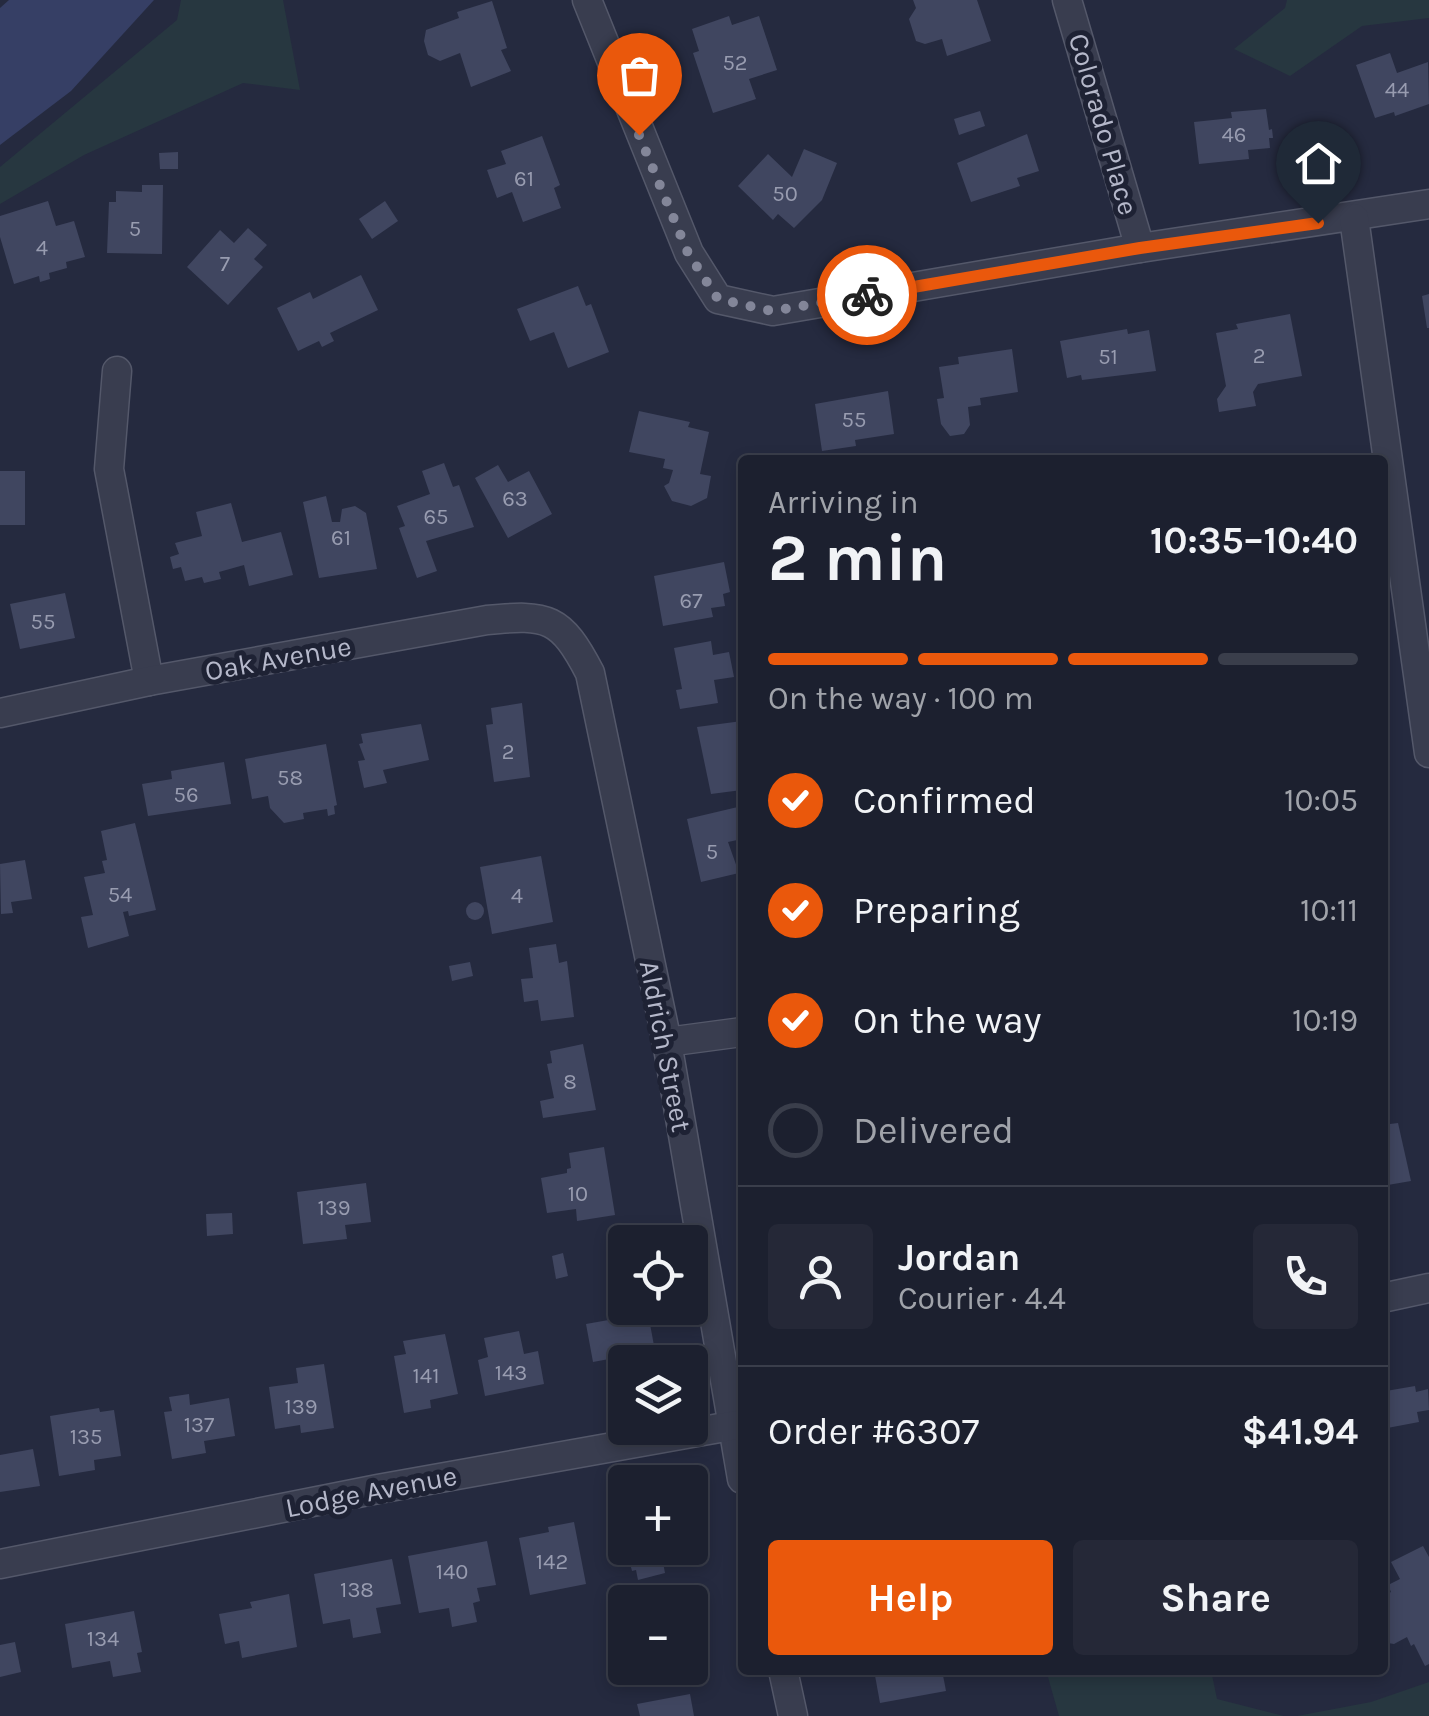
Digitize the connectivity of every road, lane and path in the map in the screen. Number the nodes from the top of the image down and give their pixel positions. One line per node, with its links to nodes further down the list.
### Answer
1 (587, 0): 5 (street)
2 (1067, 0): 5 (street, Colorado Place)
3 (1429, 204): 4 (street)
4 (1354, 218): 5 (street); 7 (street)
5 (1140, 248)
6 (117, 372): 10 (street)
7 (1387, 455)
8 (1388, 461): 12 (street)
9 (557, 624): 10 (street, Oak Avenue); 14 (street, Aldrich Street)
10 (149, 682): 11 (street, Oak Avenue)
11 (0, 713)
12 (1429, 753)
13 (738, 1033): 14 (street)
14 (668, 1042): 17 (street, Aldrich Street)
15 (1429, 1288): 16 (street)
16 (1388, 1297)
17 (737, 1426): 18 (street, Lodge Avenue)
18 (0, 1564)
19 (784, 1675): 20 (street)
20 (792, 1716)

